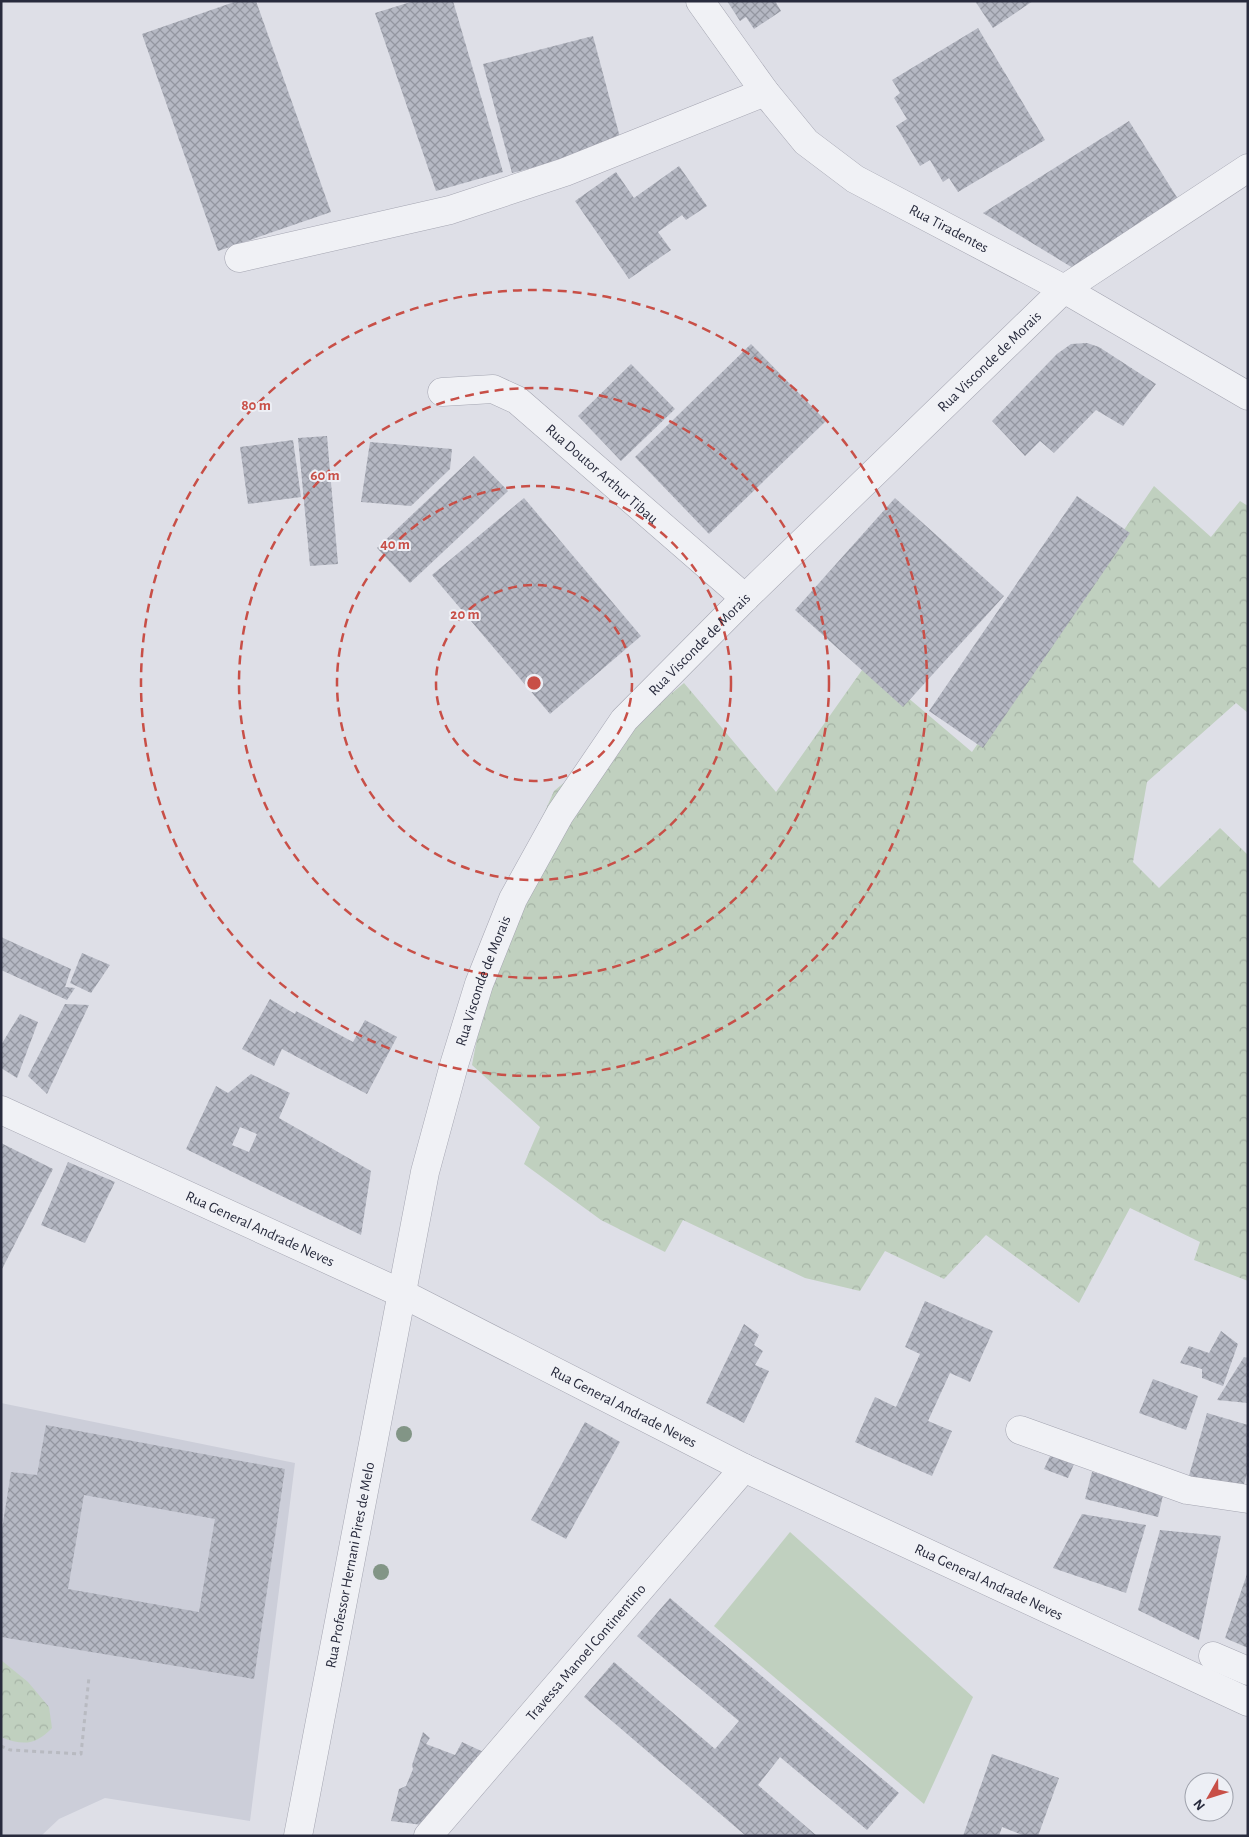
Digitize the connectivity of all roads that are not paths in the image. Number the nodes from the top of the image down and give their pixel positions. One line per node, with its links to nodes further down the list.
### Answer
1 (700, 1): 2 (street, Rua Tiradentes)
2 (765, 92): 4 (street); 5 (street, Rua Tiradentes)
3 (1248, 168): 5 (street, Rua Visconde de Morais)
4 (239, 258)
5 (1064, 289): 7 (street, Rua Tiradentes); 8 (street, Rua Visconde de Morais)
6 (442, 392): 8 (street, Rua Doutor Arthur Tibau)
7 (1248, 396)
8 (745, 598): 10 (street, Rua Visconde de Morais)
9 (1, 1110): 10 (street, Rua General Andrade Neves)
10 (401, 1293): 12 (street, Rua General Andrade Neves); 17 (street, Rua Professor Hernani Pires de Melo)
11 (1020, 1430): 13 (street)
12 (744, 1468): 16 (street, Rua General Andrade Neves); 18 (street, Travessa Manoel Continentino)
13 (1248, 1499)
14 (1213, 1656): 15 (street)
15 (1248, 1671)
16 (1248, 1702)
17 (298, 1836)
18 (428, 1836)

